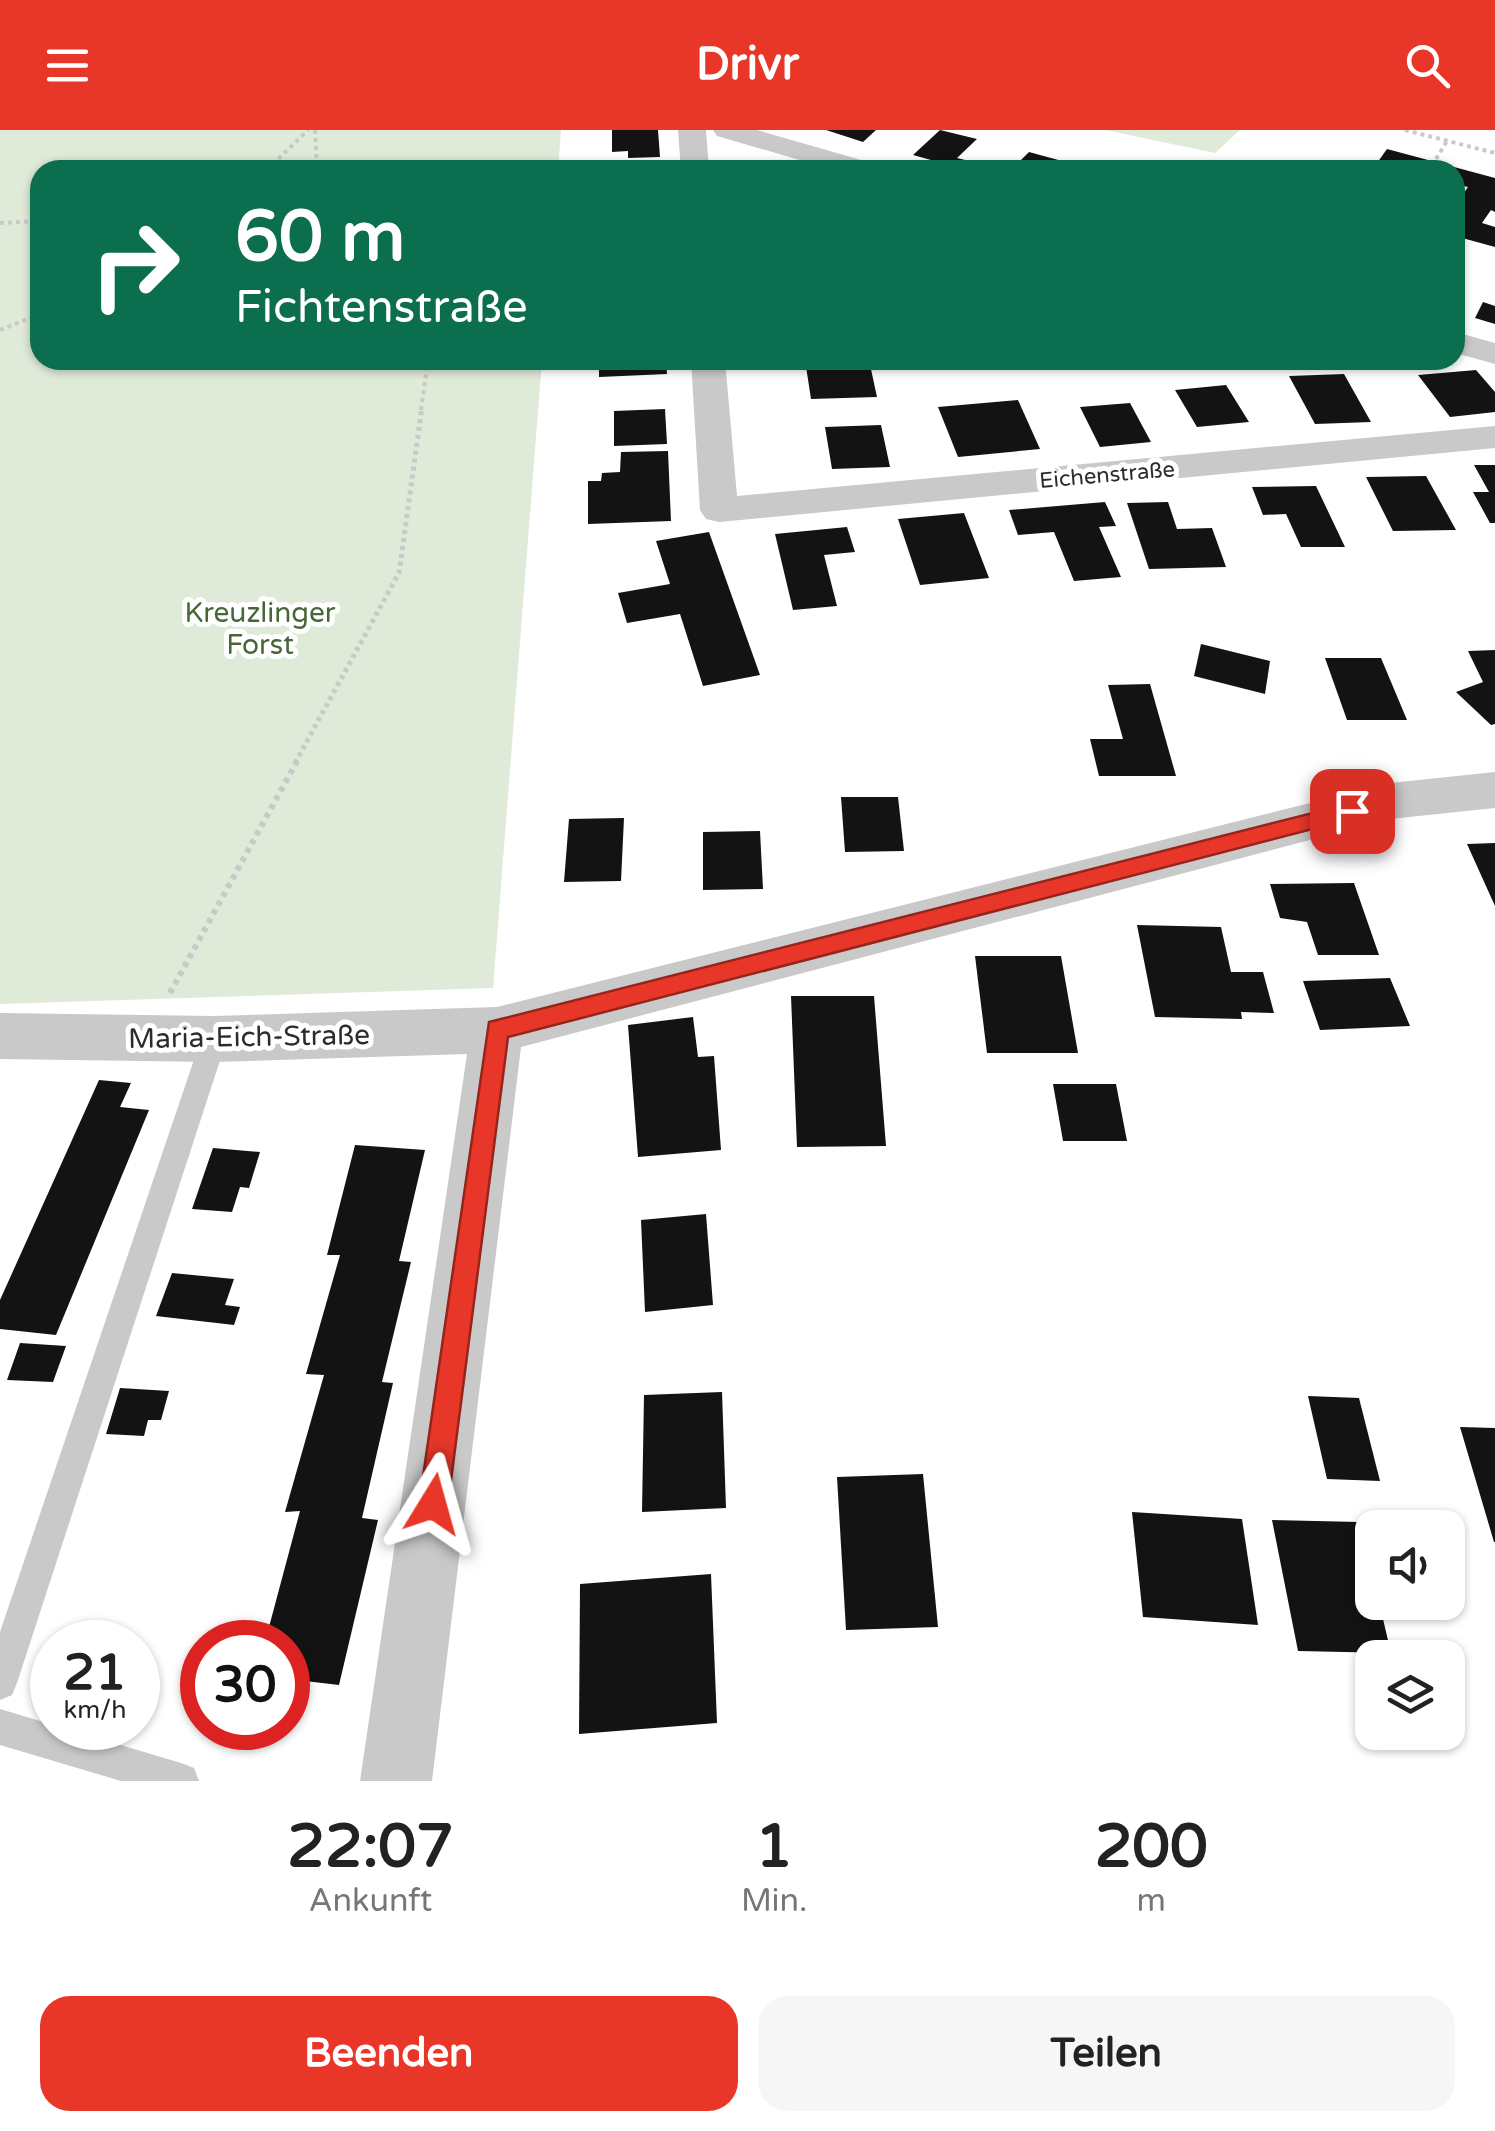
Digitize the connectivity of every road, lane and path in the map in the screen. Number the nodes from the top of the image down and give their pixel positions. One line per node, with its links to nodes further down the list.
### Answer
1 (308, 130): 9 (path)
2 (315, 130): 10 (path)
3 (692, 130): 11 (street)
4 (727, 130): 12 (street)
5 (1405, 130): 6 (path)
6 (1447, 141): 7 (path); 8 (path)
7 (1495, 152)
8 (1436, 159)
9 (277, 160)
10 (316, 160)
11 (694, 160)
12 (830, 160)
13 (30, 222): 14 (path)
14 (0, 223)
15 (30, 318): 16 (path)
16 (0, 330)
17 (1465, 345): 18 (street)
18 (1495, 354)
19 (427, 370): 25 (path)
20 (709, 370): 21 (street, Eichenstraße)
21 (1495, 437)
22 (1495, 790): 23 (street, Maria-Eich-Straße)
23 (497, 1030): 26 (street, Maria-Eich-Straße); 30 (street)
24 (0, 1036): 25 (street, Maria-Eich-Straße)
25 (145, 1039): 26 (street, Maria-Eich-Straße)
26 (214, 1039): 27 (lane)
27 (0, 1683)
28 (0, 1726): 29 (lane)
29 (181, 1781)
30 (396, 1781)

